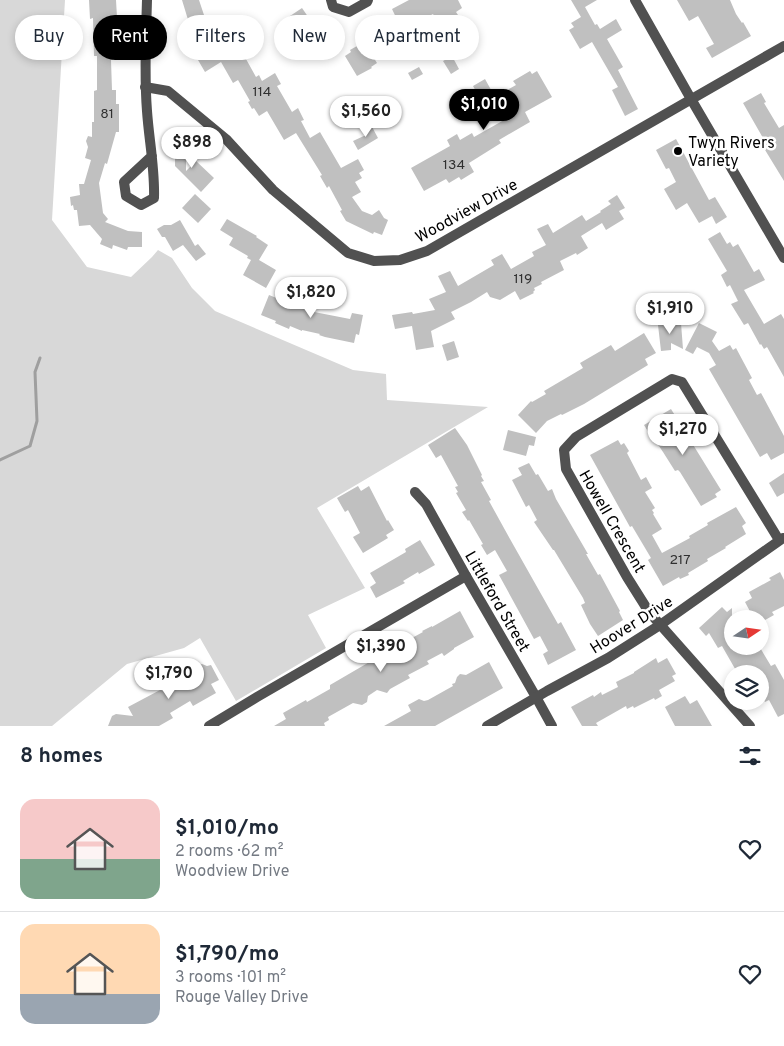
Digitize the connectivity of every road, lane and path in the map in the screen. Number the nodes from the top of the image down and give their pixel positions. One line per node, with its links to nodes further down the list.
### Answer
1 (147, 0): 6 (street)
2 (331, 0): 3 (street)
3 (368, 0)
4 (635, 0): 7 (street)
5 (784, 46): 7 (street, Woodview Drive)
6 (145, 87): 7 (street, Woodview Drive); 8 (street)
7 (691, 99): 9 (street)
8 (152, 156): 8 (street)
9 (784, 258)
10 (415, 492): 12 (street, Littleford Street)
11 (782, 539): 13 (street, Hoover Drive); 13 (street, Howell Crescent)
12 (466, 576): 14 (street, Littleford Street); 15 (street)
13 (660, 625): 14 (street, Hoover Drive); 18 (street, Howell Crescent)
14 (536, 697): 16 (street, Hoover Drive); 17 (street, Littleford Street)
15 (209, 726)
16 (487, 726)
17 (552, 726)
18 (750, 726)

